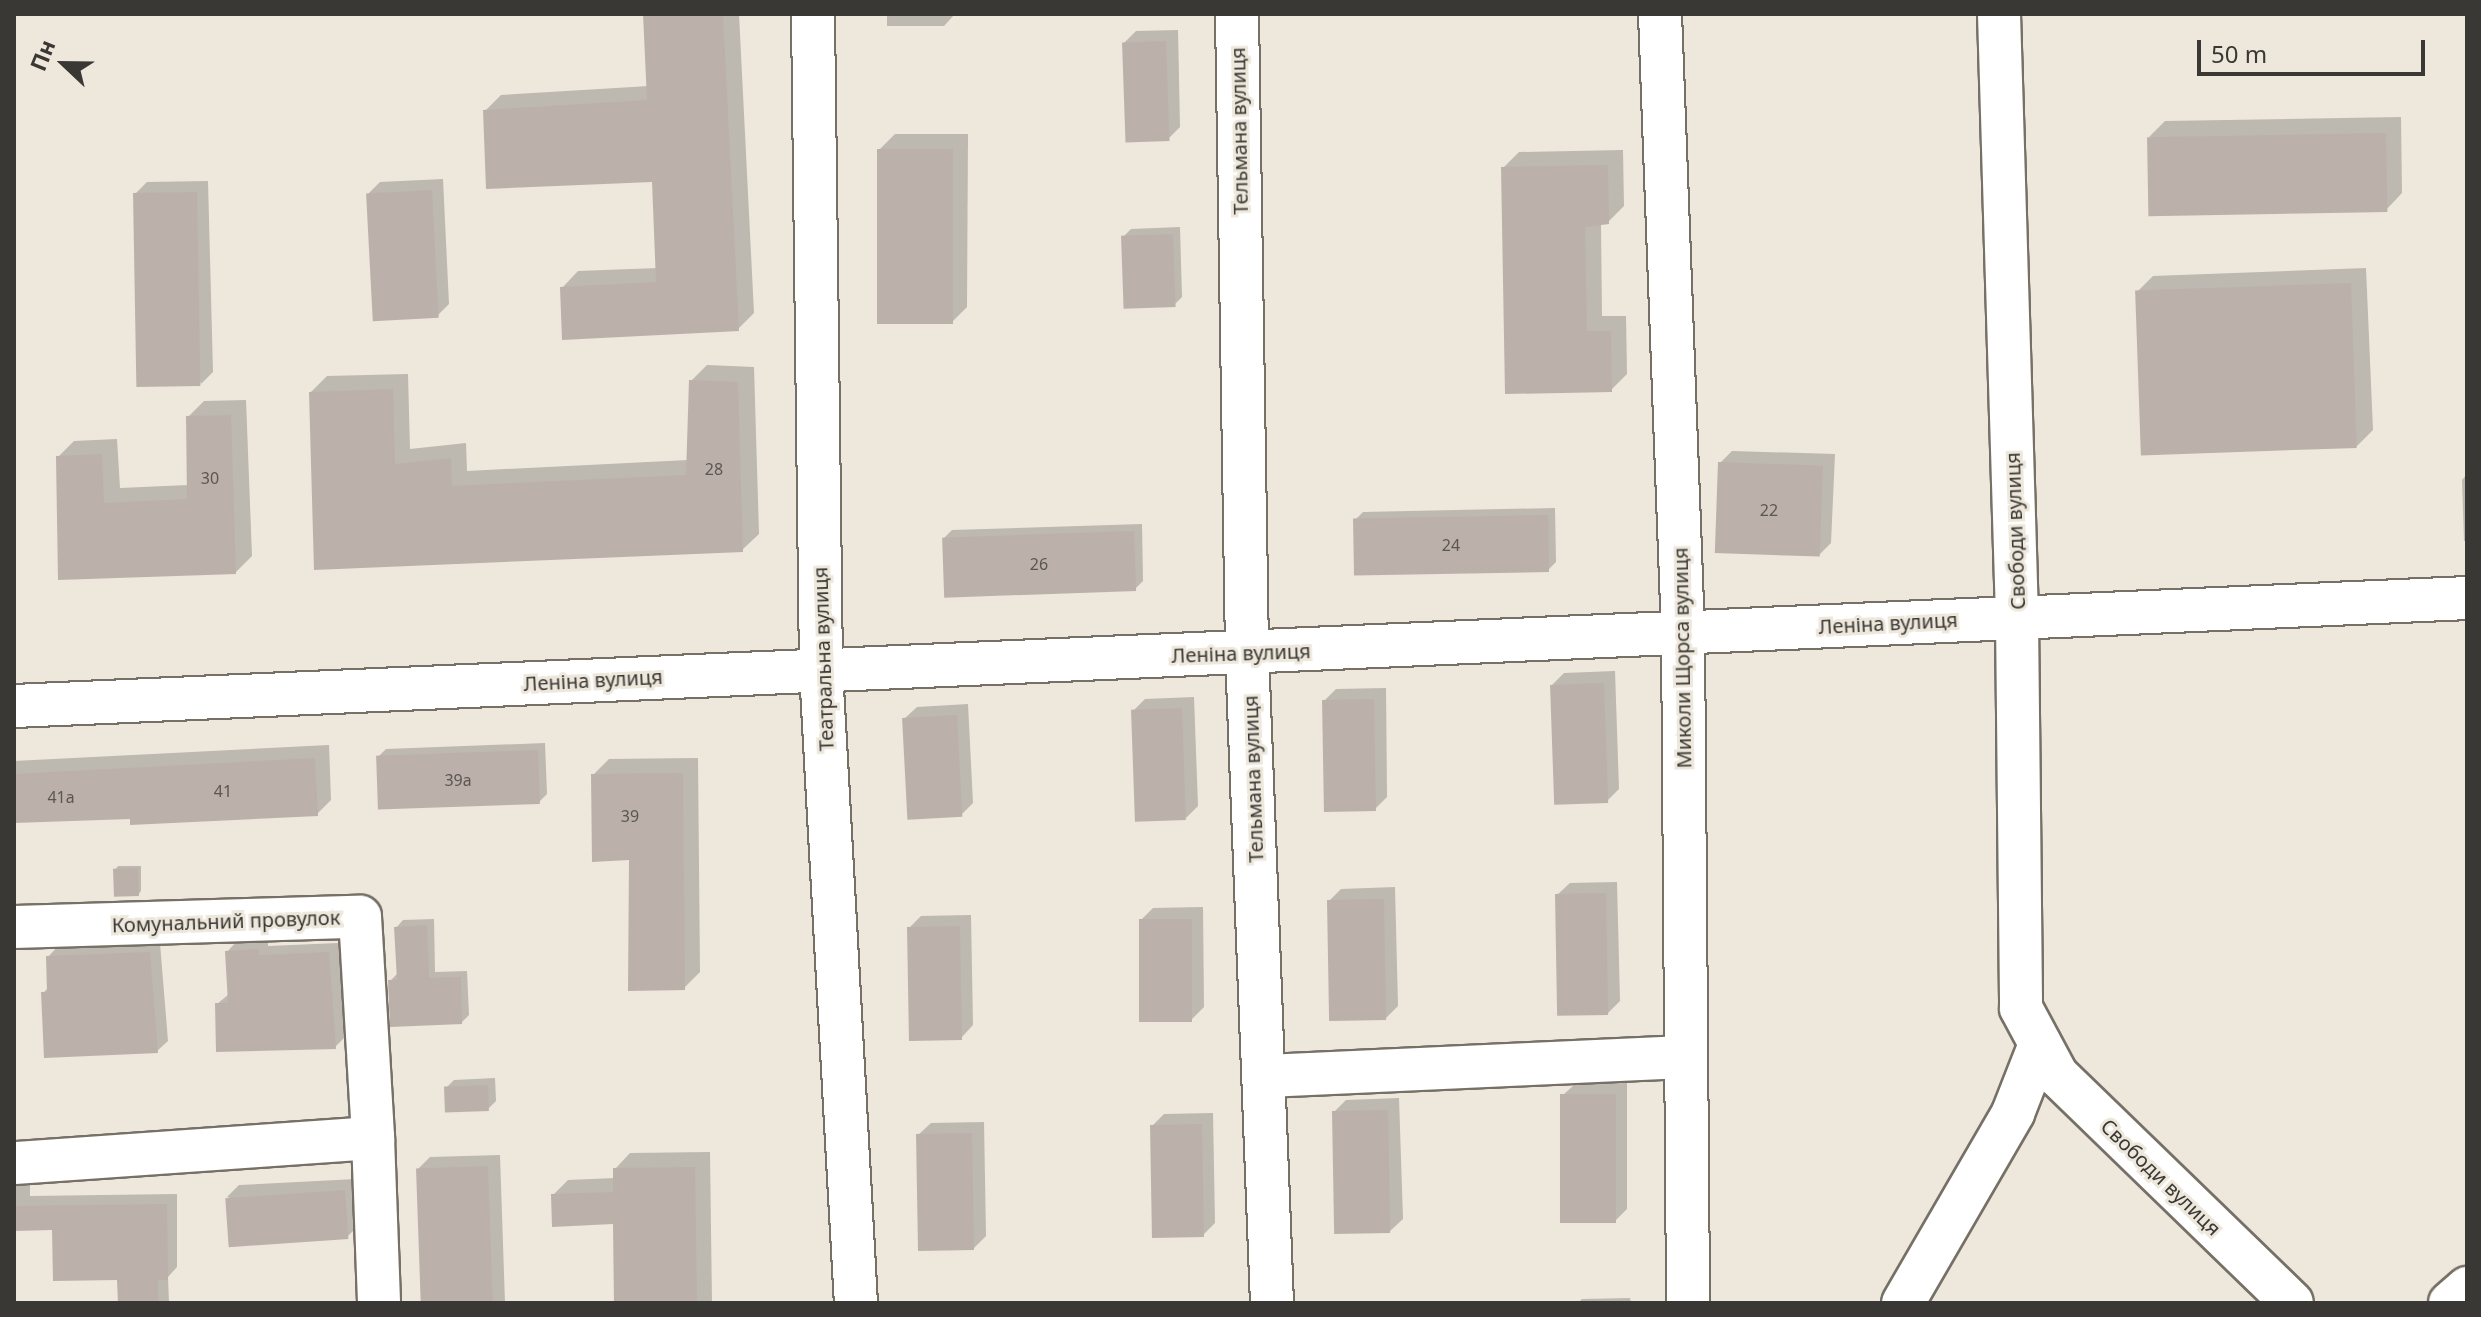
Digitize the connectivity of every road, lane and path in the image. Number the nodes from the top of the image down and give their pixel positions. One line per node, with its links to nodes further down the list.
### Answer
1 (813, 14): 9 (street, Театральна вулиця)
2 (1237, 14): 8 (street, Тельмана вулиця)
3 (1660, 14): 7 (street, Миколи Щорса вулиця)
4 (1999, 14): 6 (street, Свободи вулиця)
5 (2467, 598): 6 (street, Леніна вулиця)
6 (2017, 618): 7 (street, Леніна вулиця); 12 (street, Свободи вулиця)
7 (1683, 632): 8 (street, Леніна вулиця); 13 (street, Миколи Щорса вулиця)
8 (1247, 653): 9 (street, Леніна вулиця); 14 (street, Тельмана вулиця)
9 (821, 670): 10 (street, Леніна вулиця); 19 (street, Театральна вулиця)
10 (14, 706)
11 (14, 927): 15 (street, Комунальний провулок)
12 (2040, 1044): 22 (street); 23 (street, Свободи вулиця)
13 (1686, 1057): 14 (street); 21 (street, Миколи Щорса вулиця)
14 (1265, 1076): 20 (street, Тельмана вулиця)
15 (373, 1138): 16 (street); 18 (street, Комунальний провулок)
16 (14, 1163)
17 (2467, 1288): 24 (street)
18 (379, 1303)
19 (856, 1303)
20 (1272, 1303)
21 (1688, 1303)
22 (1903, 1303)
23 (2292, 1303)
24 (2450, 1303)

